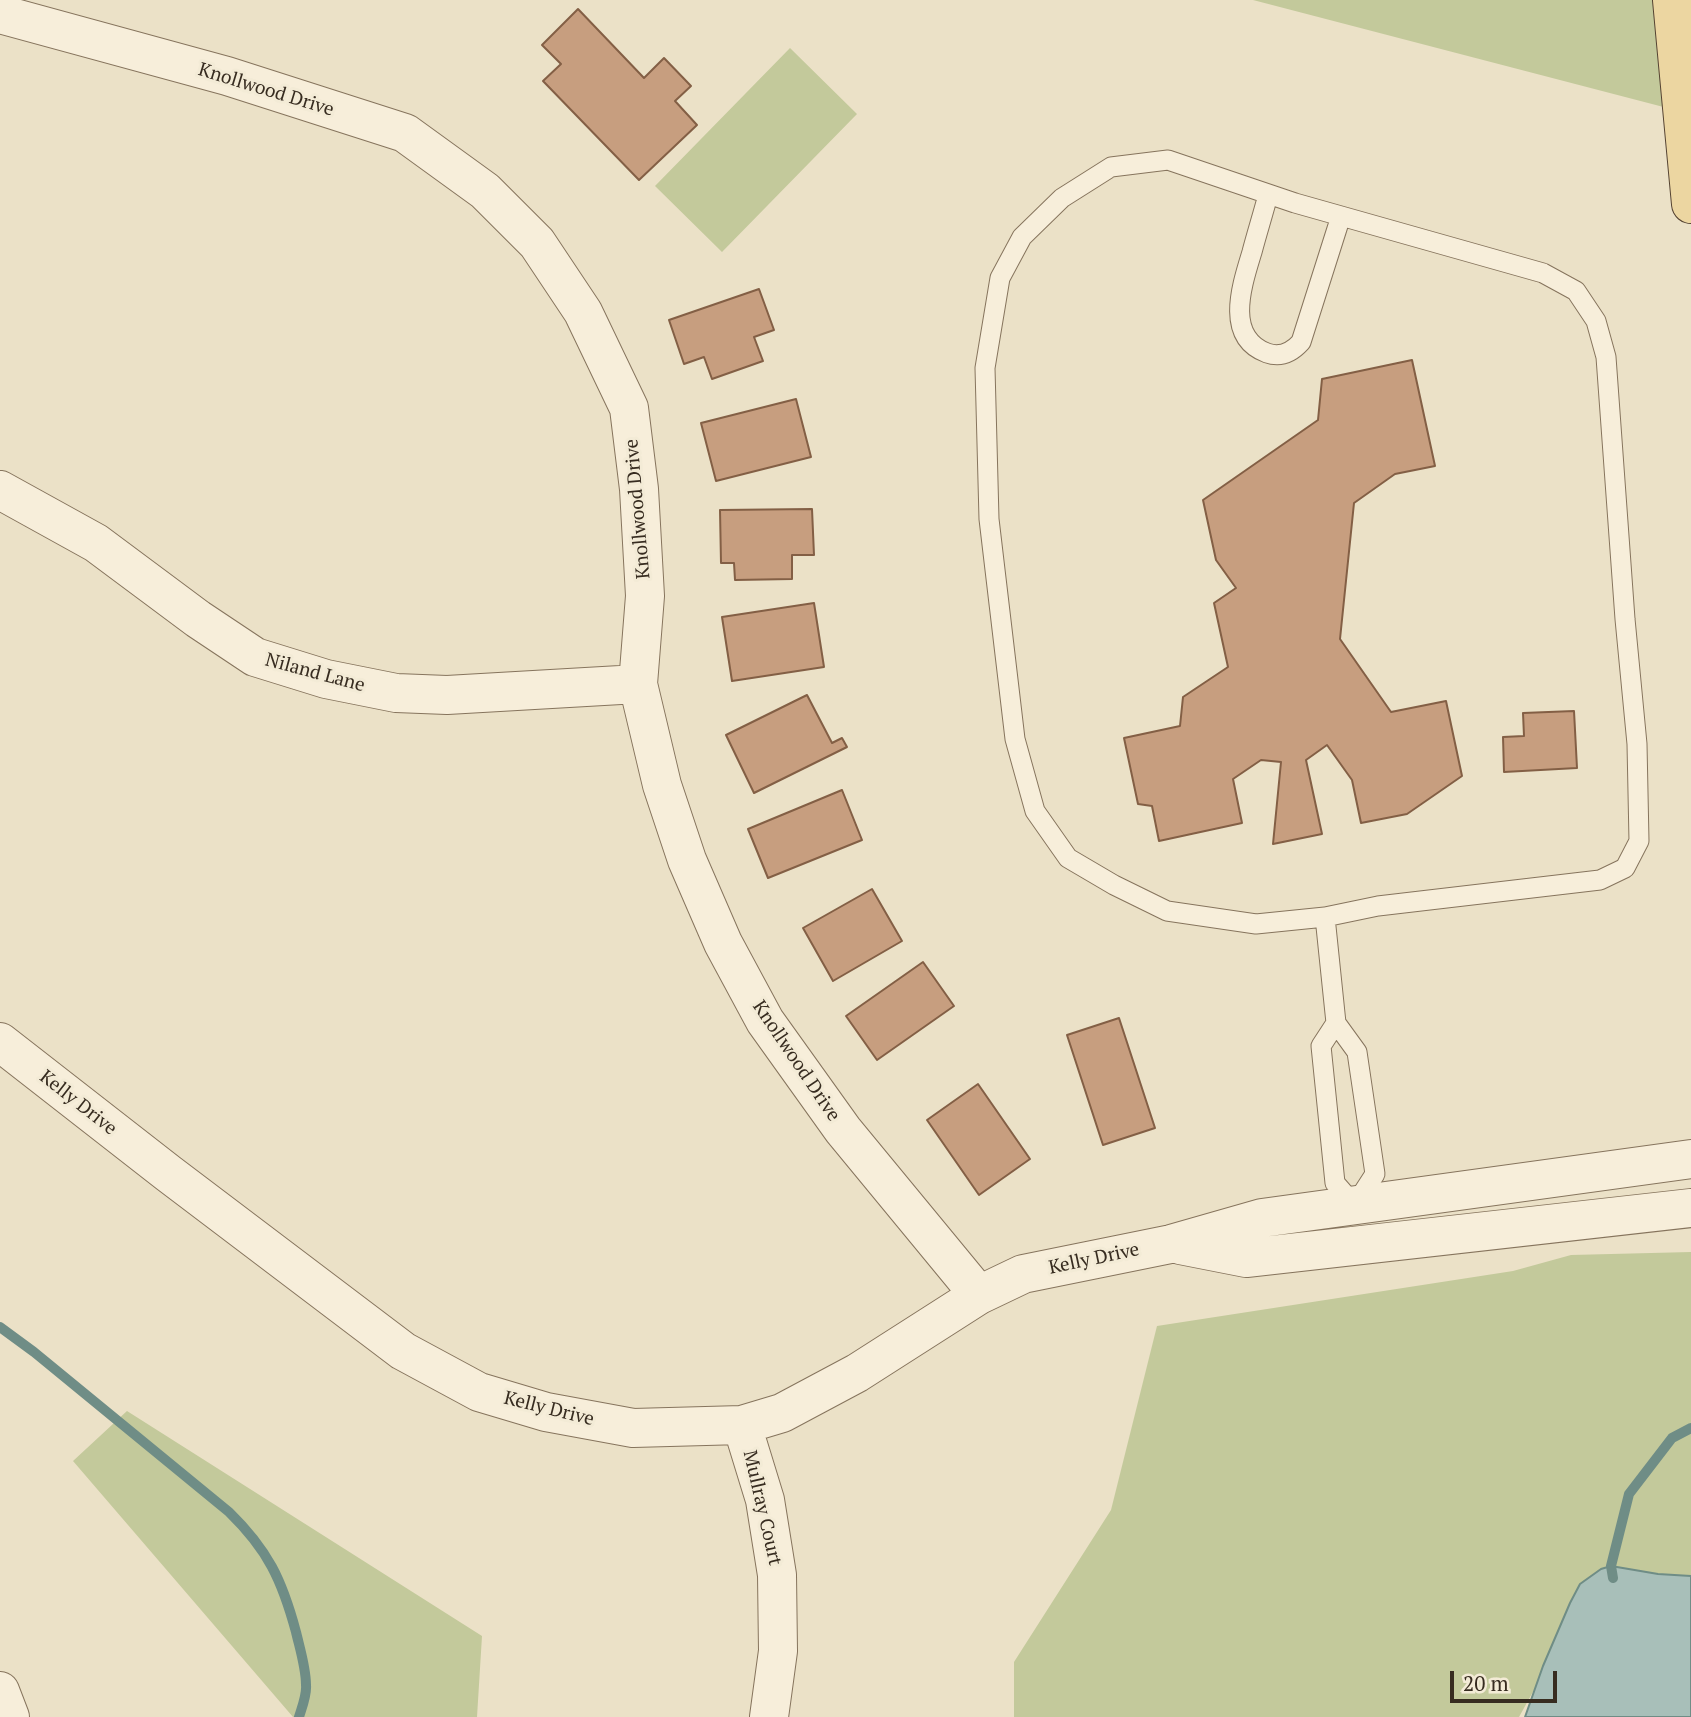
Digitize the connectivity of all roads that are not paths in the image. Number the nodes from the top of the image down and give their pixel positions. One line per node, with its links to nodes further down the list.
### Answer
1 (0, 14): 7 (street, Knollwood Drive)
2 (1673, 18): 4 (main road)
3 (1268, 195): 5 (lane); 5 (lane); 8 (lane)
4 (1691, 204)
5 (1341, 216): 8 (lane)
6 (0, 490): 7 (street, Niland Lane)
7 (638, 684): 16 (street, Knollwood Drive)
8 (1325, 917): 9 (lane)
9 (1336, 1023): 12 (lane); 12 (lane)
10 (0, 1042): 17 (street, Kelly Drive)
11 (1691, 1159): 12 (street, Kelly Drive)
12 (1354, 1206): 14 (street, Kelly Drive); 15 (lane)
13 (1691, 1208): 15 (street, Kelly Drive)
14 (1171, 1244): 15 (street, Kelly Drive); 16 (street, Kelly Drive)
15 (1359, 1245)
16 (979, 1295): 17 (street, Kelly Drive)
17 (743, 1425): 20 (street, Mullray Court)
18 (0, 1691): 19 (street)
19 (10, 1717)
20 (769, 1717)

